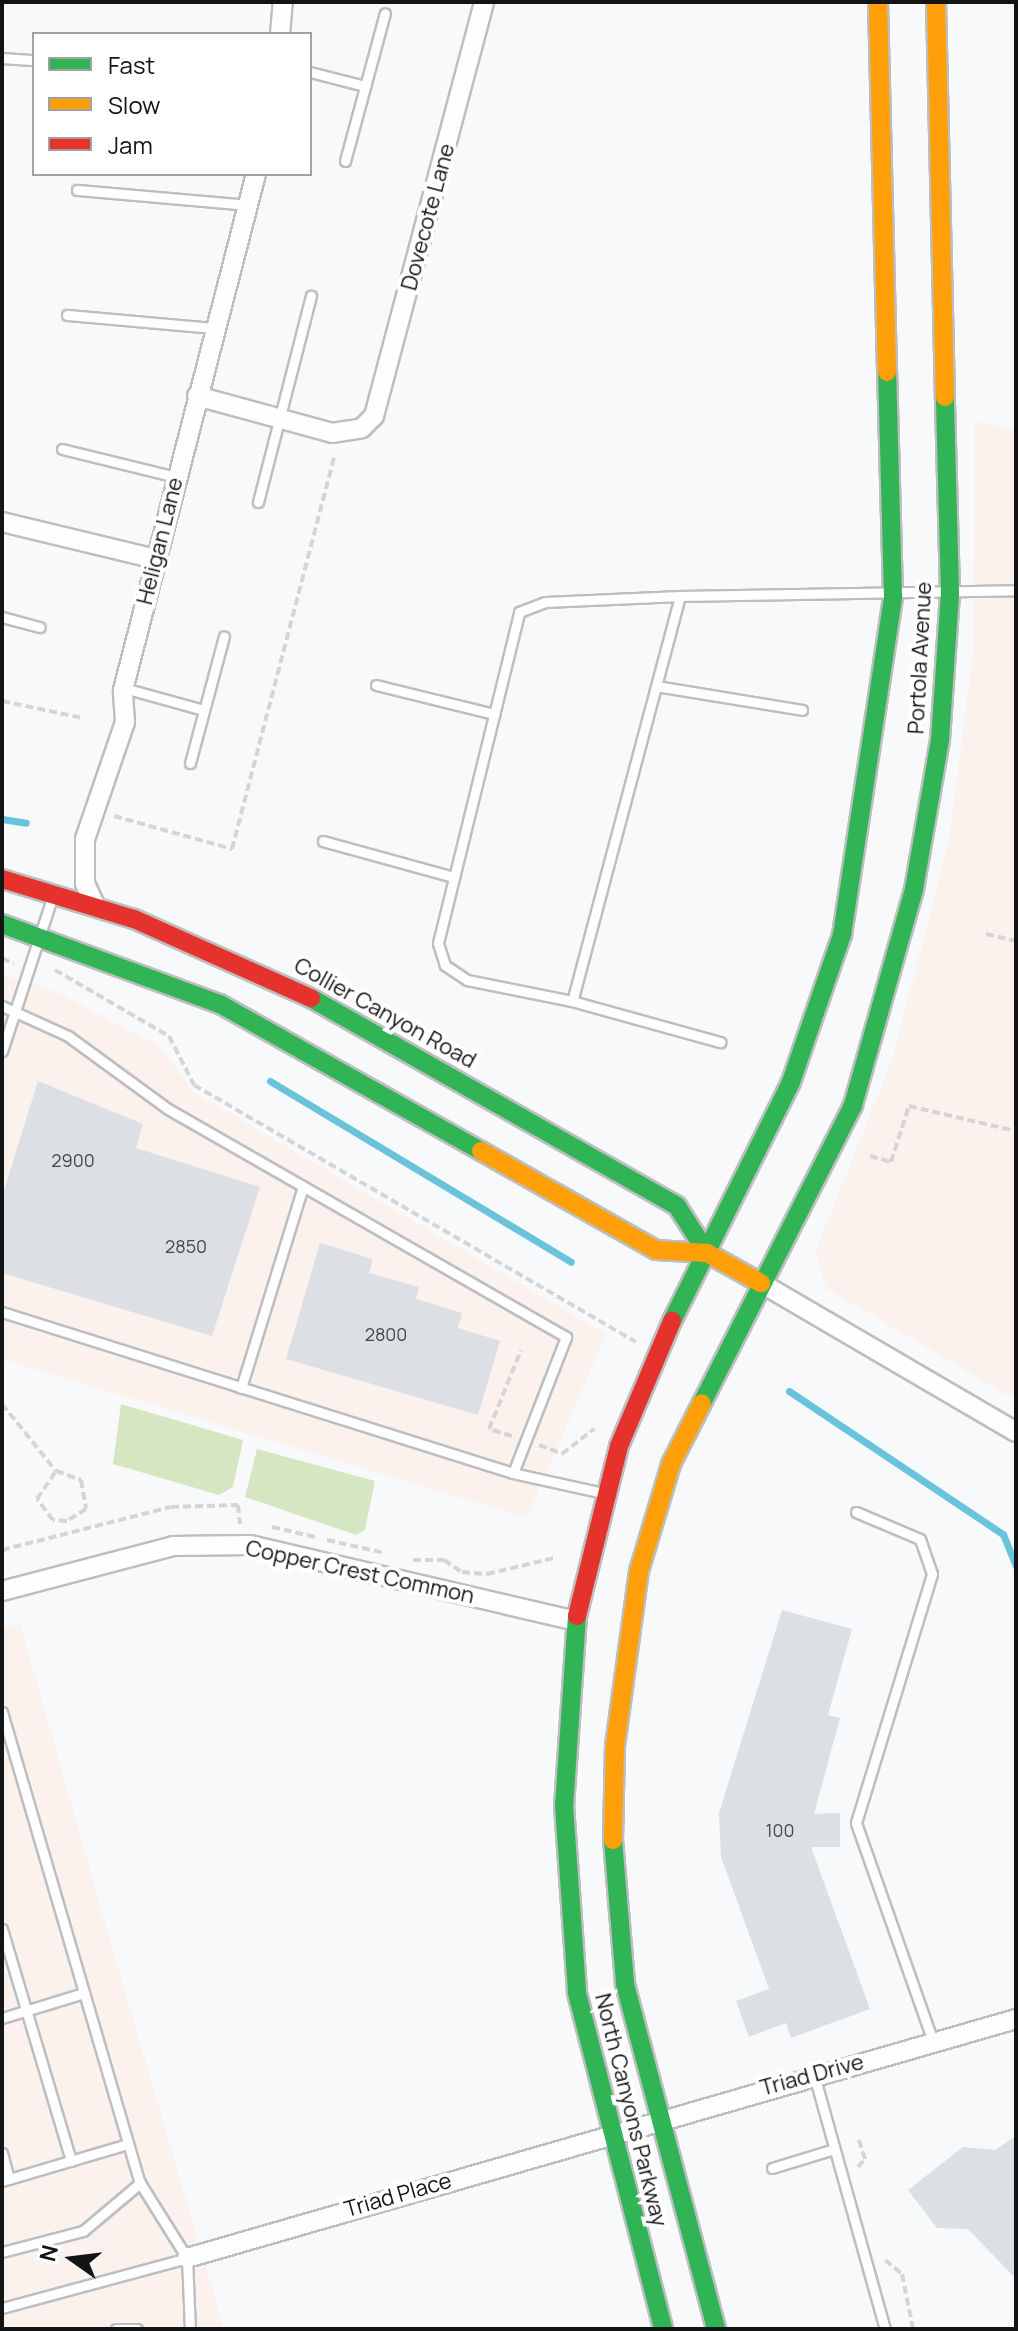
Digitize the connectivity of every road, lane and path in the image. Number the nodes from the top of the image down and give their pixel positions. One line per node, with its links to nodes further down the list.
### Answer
1 (283, 2): 6 (street)
2 (484, 2): 20 (street, Dovecote Lane)
3 (878, 2): 29 (main road, Portola Avenue)
4 (936, 2): 27 (main road, Portola Avenue)
5 (385, 13): 10 (lane)
6 (280, 32)
7 (2, 58): 8 (lane)
8 (32, 60)
9 (312, 73): 10 (lane)
10 (365, 86): 11 (lane)
11 (345, 161)
12 (255, 176): 14 (street, Heligan Lane)
13 (77, 190): 14 (lane)
14 (247, 205): 17 (street, Heligan Lane)
15 (311, 296): 19 (lane)
16 (67, 315): 17 (lane)
17 (214, 328): 18 (street, Heligan Lane)
18 (197, 396): 19 (street); 22 (street, Heligan Lane)
19 (280, 419): 20 (street); 23 (lane)
20 (341, 433): 42 (path)
21 (62, 449): 22 (lane)
22 (176, 477): 25 (street, Heligan Lane)
23 (258, 502)
24 (2, 522): 25 (street)
25 (156, 559): 35 (street, Heligan Lane)
26 (1016, 590): 27 (lane)
27 (950, 593): 29 (lane); 63 (main road, Portola Avenue)
28 (680, 596): 29 (lane); 34 (lane); 39 (lane)
29 (893, 596): 62 (main road, Portola Avenue)
30 (2, 617): 31 (lane)
31 (40, 627)
32 (224, 636): 37 (lane)
33 (376, 685): 39 (lane)
34 (656, 686): 38 (lane); 54 (lane)
35 (123, 689): 37 (lane); 47 (street, Heligan Lane)
36 (2, 701): 40 (path)
37 (204, 710): 41 (lane)
38 (802, 710)
39 (494, 714): 44 (lane)
40 (83, 718)
41 (190, 763)
42 (112, 816)
43 (323, 841): 44 (lane)
44 (454, 877): 54 (lane)
45 (2, 879): 46 (main road, Collier Canyon Road)
46 (55, 891): 47 (main road, Collier Canyon Road); 50 (lane)
47 (95, 905): 62 (main road, Collier Canyon Road)
48 (2, 924): 50 (main road, Collier Canyon Road)
49 (986, 934): 51 (path)
50 (40, 935): 56 (lane); 62 (main road, Collier Canyon Road); 65 (path)
51 (1016, 941)
52 (2, 958): 53 (path)
53 (9, 963)
54 (572, 1001): 57 (lane)
55 (2, 1006): 56 (lane)
56 (14, 1010): 58 (lane); 61 (lane)
57 (720, 1042)
58 (2, 1051)
59 (1016, 1131): 60 (path)
60 (870, 1156)
61 (303, 1186): 66 (lane); 70 (lane)
62 (707, 1253): 63 (main road, Collier Canyon Road); 65 (main road, North Canyons Parkway)
63 (761, 1283): 68 (street, Collier Canyon Road); 85 (main road, North Canyons Parkway)
64 (2, 1312): 66 (lane)
65 (657, 1353): 71 (main road, North Canyons Parkway)
66 (241, 1388): 70 (lane)
67 (2, 1404): 69 (path)
68 (1016, 1432)
69 (56, 1471): 73 (path); 73 (path)
70 (513, 1473): 71 (lane)
71 (603, 1493): 76 (main road, North Canyons Parkway)
72 (856, 1512): 83 (lane)
73 (67, 1521): 74 (path)
74 (70, 1531)
75 (2, 1591): 76 (street, Copper Crest Common)
76 (576, 1621): 86 (main road, North Canyons Parkway)
77 (2, 1712): 79 (lane)
78 (2, 1929): 80 (lane)
79 (84, 1993): 80 (lane); 88 (lane)
80 (26, 2011): 81 (lane); 91 (lane)
81 (2, 2018)
82 (1016, 2019): 83 (street, Triad Drive)
83 (933, 2042): 84 (street, Triad Drive)
84 (814, 2075): 85 (street, Triad Drive); 89 (lane)
85 (656, 2119): 86 (street, Triad Drive); 104 (main road, North Canyons Parkway)
86 (608, 2133): 98 (street, Triad Place); 103 (main road, North Canyons Parkway)
87 (859, 2140): 93 (path)
88 (128, 2144): 91 (lane); 95 (lane)
89 (834, 2149): 92 (lane); 105 (lane)
90 (2, 2153): 94 (lane)
91 (71, 2161): 94 (lane)
92 (772, 2168)
93 (861, 2177)
94 (6, 2180)
95 (140, 2183): 96 (lane); 98 (lane)
96 (2, 2252)
97 (882, 2252): 106 (path)
98 (187, 2258): 99 (lane); 102 (lane)
99 (2, 2308)
100 (116, 2329): 101 (lane)
101 (137, 2329)
102 (190, 2329)
103 (663, 2329)
104 (716, 2329)
105 (885, 2329)
106 (913, 2329)

